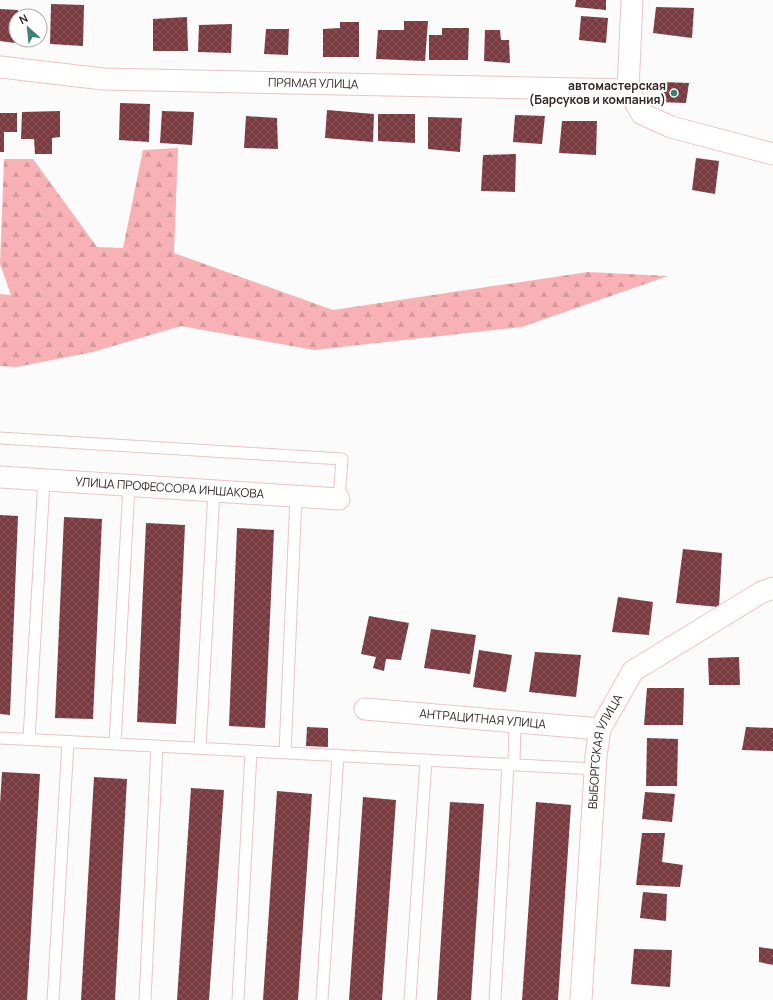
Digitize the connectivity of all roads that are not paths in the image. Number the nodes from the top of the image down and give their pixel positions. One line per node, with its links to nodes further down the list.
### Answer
1 (632, 0): 3 (street)
2 (0, 67): 3 (street, ПРЯМАЯ УЛИЦА)
3 (628, 90): 4 (street)
4 (773, 154)
5 (0, 438): 11 (lane)
6 (0, 478): 7 (street, УЛИЦА ПРОФЕССОРА ИНШАКОВА)
7 (44, 480): 8 (street, УЛИЦА ПРОФЕССОРА ИНШАКОВА); 17 (lane)
8 (129, 485): 9 (street, УЛИЦА ПРОФЕССОРА ИНШАКОВА); 19 (lane)
9 (214, 491): 10 (street, УЛИЦА ПРОФЕССОРА ИНШАКОВА); 21 (lane)
10 (296, 496): 11 (street, УЛИЦА ПРОФЕССОРА ИНШАКОВА); 23 (lane)
11 (339, 499)
12 (773, 588): 15 (street, ВЫБОРГСКАЯ УЛИЦА)
13 (365, 709): 14 (street, АНТРАЦИТНАЯ УЛИЦА)
14 (515, 722): 15 (street, АНТРАЦИТНАЯ УЛИЦА); 26 (lane)
15 (600, 729): 27 (street, ВЫБОРГСКАЯ УЛИЦА)
16 (0, 738): 17 (lane)
17 (29, 740): 18 (lane)
18 (68, 742): 19 (lane); 28 (lane)
19 (115, 744): 20 (lane)
20 (157, 746): 21 (lane); 29 (lane)
21 (200, 748): 22 (lane)
22 (251, 751): 23 (lane); 30 (lane)
23 (285, 753): 24 (lane)
24 (338, 755): 25 (lane); 31 (lane)
25 (426, 760): 26 (lane); 32 (lane)
26 (511, 764): 27 (lane); 33 (lane)
27 (595, 769): 34 (street, ВЫБОРГСКАЯ УЛИЦА)
28 (53, 1000)
29 (145, 1000)
30 (238, 1000)
31 (322, 1000)
32 (410, 1000)
33 (495, 1000)
34 (581, 1000)

